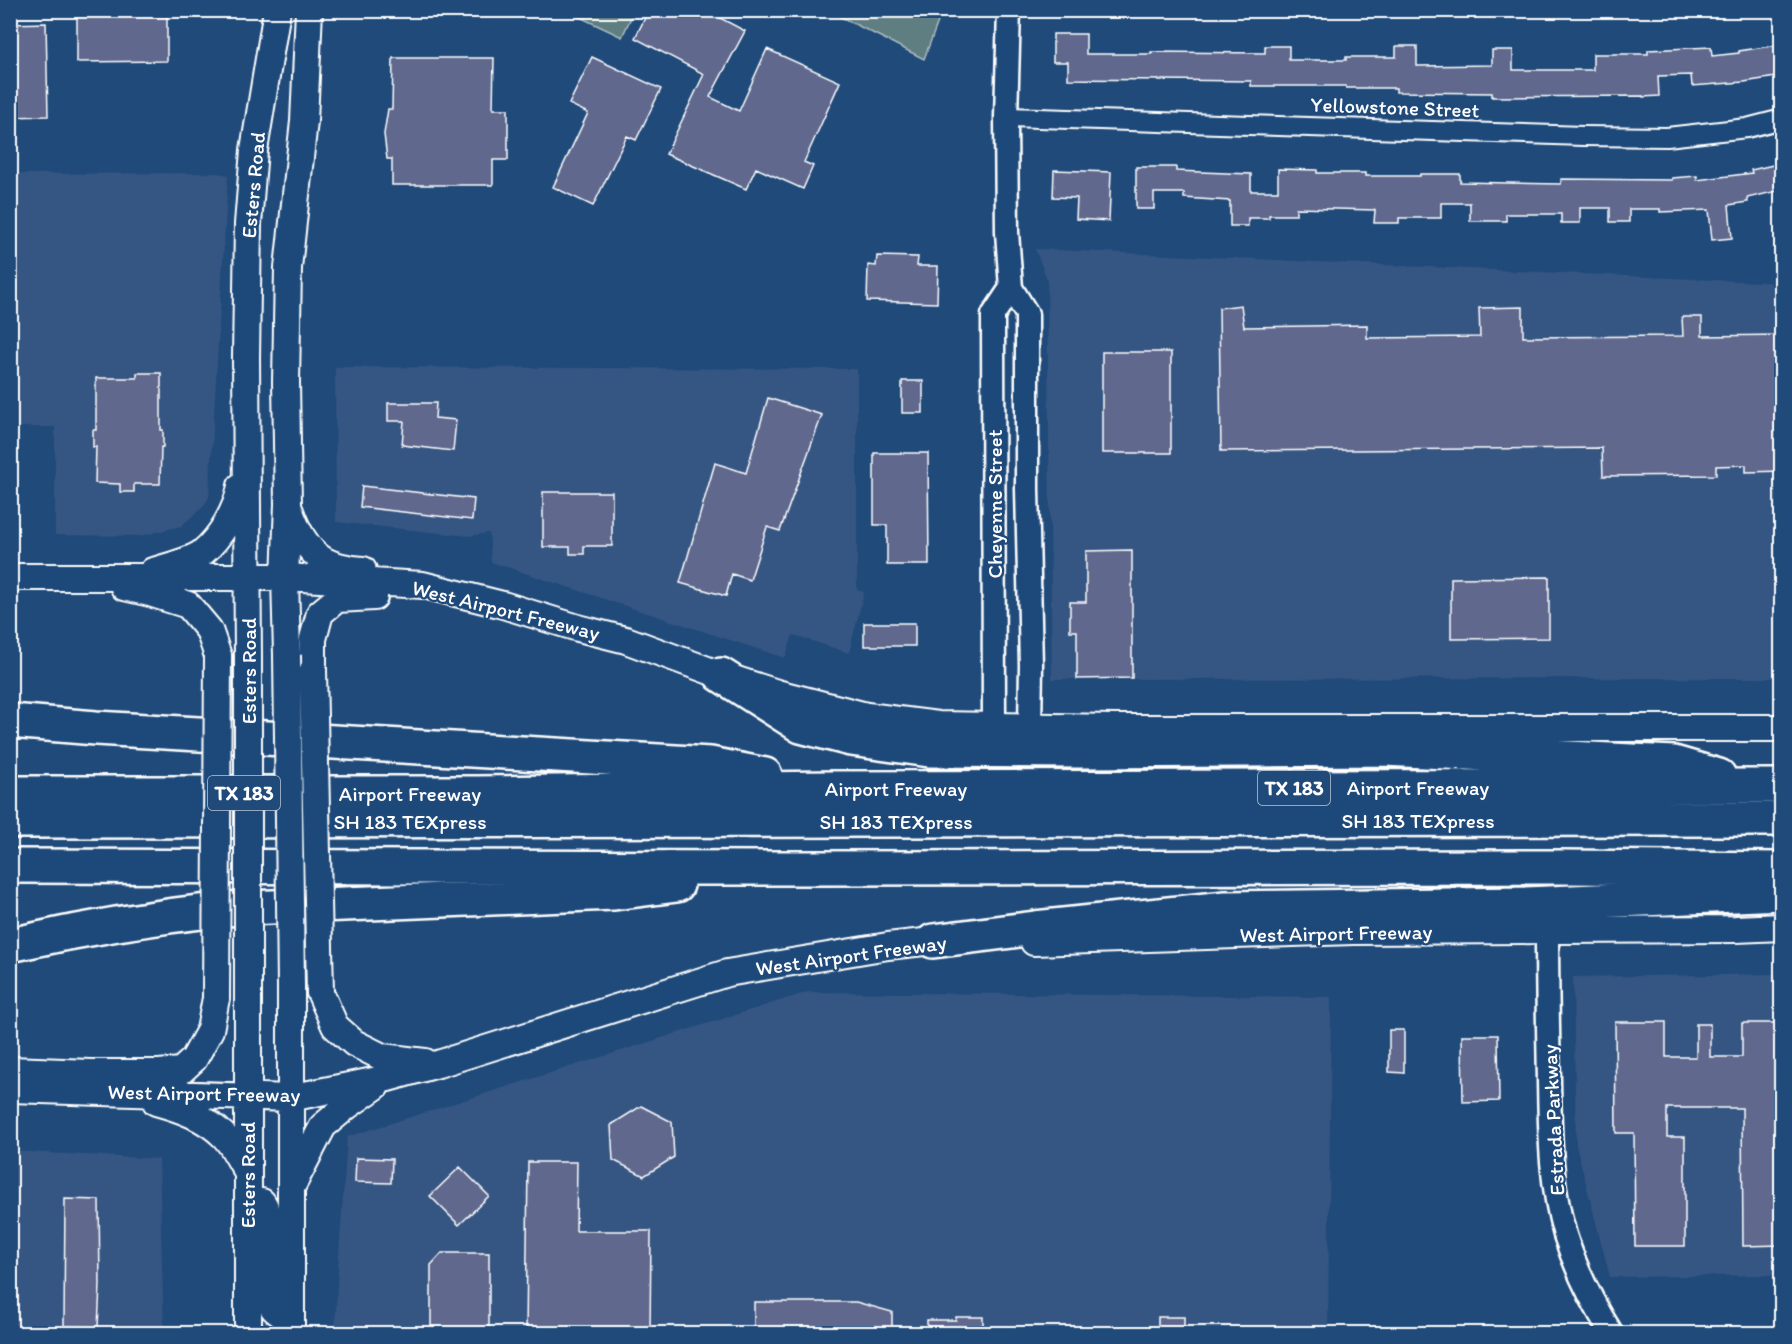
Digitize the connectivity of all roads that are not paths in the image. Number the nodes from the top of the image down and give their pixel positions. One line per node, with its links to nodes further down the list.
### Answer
1 (277, 10): 7 (main road, Esters Road)
2 (309, 10): 8 (main road, Esters Road)
3 (1009, 10): 4 (street, Cheyenne Street)
4 (1006, 117): 5 (street, Yellowstone Street); 6 (street, Cheyenne Street)
5 (1782, 119)
6 (1011, 288): 17 (street, Cheyenne Street); 18 (street, Cheyenne Street)
7 (247, 450): 10 (main road); 11 (main road, Esters Road)
8 (288, 504): 12 (main road, Esters Road); 14 (main road)
9 (10, 577): 13 (main road, West Airport Freeway)
10 (131, 577): 11 (main road, West Airport Freeway); 13 (main road, West Airport Freeway)
11 (248, 577): 12 (main road, West Airport Freeway); 41 (main road, Esters Road, bridge)
12 (285, 577): 14 (main road, West Airport Freeway); 42 (main road, Esters Road, bridge)
13 (76, 578): 37 (main road, bridge)
14 (423, 585): 15 (main road, West Airport Freeway); 36 (main road, bridge)
15 (721, 675): 17 (main road, West Airport Freeway); 20 (highway)
16 (10, 721): 21 (highway)
17 (994, 726): 18 (main road, West Airport Freeway)
18 (1030, 727): 19 (main road, West Airport Freeway)
19 (1782, 728)
20 (1768, 786): 21 (highway, Airport Freeway / TX 183)
21 (834, 788): 22 (highway, Airport Freeway / TX 183)
22 (11, 800): 23 (highway, SH 183 TEXpress)
23 (1782, 819)
24 (1782, 836): 25 (highway, SH 183 TEXpress)
25 (10, 837)
26 (1782, 856): 29 (highway)
27 (10, 866): 28 (highway)
28 (802, 868): 29 (highway); 35 (highway)
29 (1661, 868): 30 (highway)
30 (1782, 869)
31 (1782, 893): 34 (highway)
32 (1782, 927): 33 (main road, West Airport Freeway)
33 (1547, 930): 34 (main road, West Airport Freeway); 47 (street, Estrada Parkway)
34 (933, 941): 36 (main road, West Airport Freeway)
35 (10, 945)
36 (438, 1064): 38 (main road, West Airport Freeway)
37 (10, 1070)
38 (388, 1078): 42 (main road, West Airport Freeway); 44 (main road)
39 (10, 1089): 40 (main road, West Airport Freeway)
40 (127, 1093): 41 (main road, West Airport Freeway); 43 (main road)
41 (247, 1097): 42 (main road, West Airport Freeway); 43 (main road, Esters Road)
42 (290, 1098): 44 (main road, Esters Road)
43 (247, 1180): 45 (main road, Esters Road); 46 (main road)
44 (290, 1189): 46 (main road, Esters Road)
45 (248, 1327): 46 (main road)
46 (291, 1327)
47 (1612, 1334)

